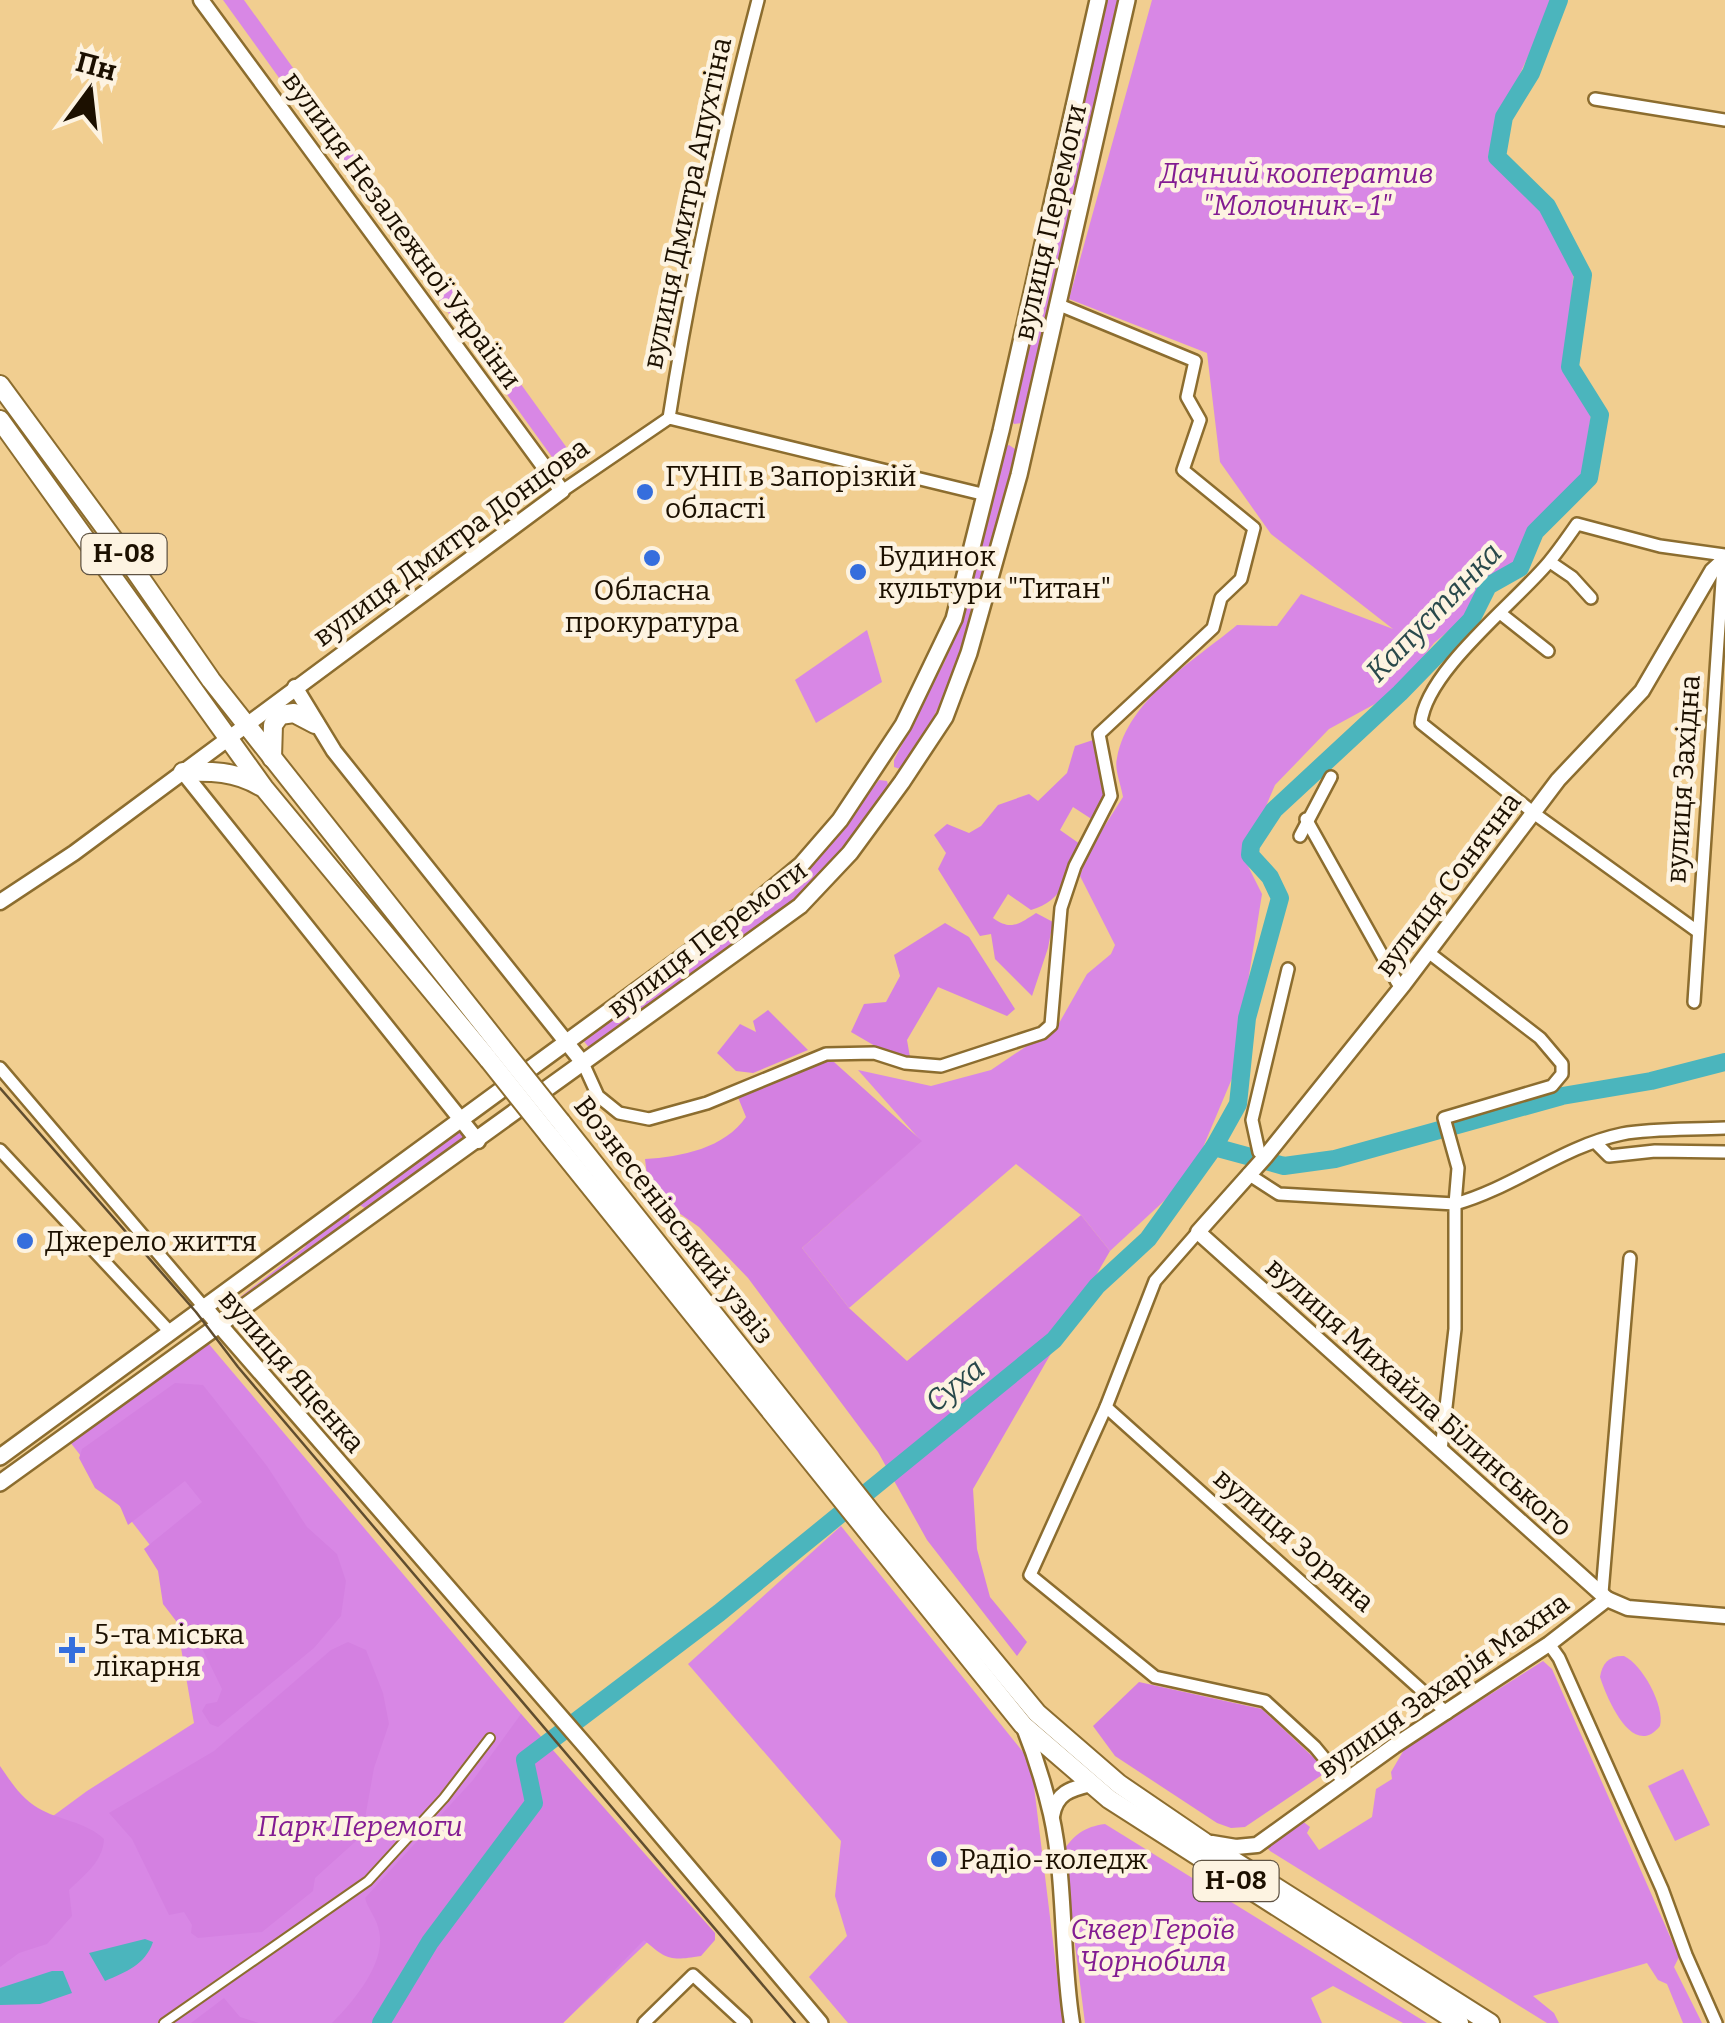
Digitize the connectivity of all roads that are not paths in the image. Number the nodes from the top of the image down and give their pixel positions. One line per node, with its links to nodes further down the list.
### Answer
1 (202, 0): 13 (street, вулиця Незалежної України)
2 (758, 0): 9 (street, вулиця Дмитра Апухтіна)
3 (1098, 0): 11 (main road, вулиця Перемоги)
4 (1126, 0): 7 (main road, вулиця Перемоги)
5 (1594, 100): 6 (street)
6 (1725, 120)
7 (1057, 304): 12 (main road, вулиця Перемоги); 42 (street)
8 (0, 385): 23 (main road, Н-08)
9 (669, 418): 13 (street, вулиця Дмитра Донцова); 14 (street)
10 (0, 420): 24 (main road, Н-08)
11 (1001, 431): 12 (main road); 14 (main road, вулиця Перемоги)
12 (1027, 436): 29 (main road, вулиця Перемоги)
13 (562, 491): 20 (street, вулиця Дмитра Донцова)
14 (986, 495): 26 (main road, вулиця Перемоги)
15 (1723, 558): 16 (street); 31 (street, вулиця Сонячна); 35 (street, вулиця Західна)
16 (1550, 562): 17 (street); 18 (street)
17 (1591, 598)
18 (1500, 613): 19 (street); 31 (street)
19 (1548, 650)
20 (294, 687): 21 (street); 22 (street); 23 (street, вулиця Дмитра Донцова)
21 (280, 715): 22 (main road); 25 (main road)
22 (314, 724): 40 (street)
23 (246, 726): 24 (street, вулиця Дмитра Донцова); 25 (main road, Н-08)
24 (228, 739): 27 (street, вулиця Дмитра Донцова); 30 (main road, Н-08)
25 (272, 759): 41 (main road, Вознесенівський узвіз / Н-08)
26 (878, 764): 29 (main road); 40 (main road, вулиця Перемоги)
27 (183, 772): 30 (main road); 34 (street, вулиця Дмитра Донцова); 44 (street)
28 (1331, 777): 32 (street)
29 (902, 782): 42 (main road, вулиця Перемоги)
30 (264, 788): 41 (main road, Вознесенівський узвіз / Н-08)
31 (1535, 812): 35 (street); 36 (street, вулиця Сонячна)
32 (1306, 819): 33 (street); 38 (street)
33 (1300, 836)
34 (0, 902)
35 (1697, 931): 39 (street, вулиця Західна)
36 (1428, 952): 38 (street, вулиця Сонячна); 53 (street)
37 (1288, 969): 50 (street)
38 (1404, 984): 50 (street, вулиця Сонячна)
39 (1694, 1002)
40 (567, 1040): 42 (street); 44 (main road, вулиця Перемоги)
41 (496, 1054): 70 (main road, Вознесенівський узвіз / Н-08, bridge)
42 (583, 1062): 46 (main road, вулиця Перемоги)
43 (0, 1068): 57 (street, вулиця Яценка)
44 (462, 1120): 46 (street); 52 (main road, вулиця Перемоги)
45 (1725, 1128): 47 (street)
46 (478, 1141): 54 (main road, вулиця Перемоги)
47 (1596, 1144): 49 (street); 53 (street)
48 (0, 1150): 59 (street)
49 (1725, 1152)
50 (1264, 1156): 51 (street, вулиця Сонячна)
51 (1251, 1171): 53 (street); 55 (street, вулиця Сонячна)
52 (346, 1202): 54 (main road); 57 (main road, вулиця Перемоги)
53 (1455, 1204): 63 (street)
54 (362, 1220): 58 (main road, вулиця Перемоги)
55 (1198, 1232): 60 (street); 63 (street, вулиця Михайла Білинського)
56 (1630, 1258): 66 (street)
57 (203, 1306): 58 (main road, вулиця Яценка); 59 (main road, вулиця Перемоги)
58 (219, 1326): 62 (main road, вулиця Перемоги); 81 (main road, вулиця Яценка)
59 (171, 1333): 61 (main road, вулиця Перемоги)
60 (1106, 1406): 69 (street, вулиця Зоряна); 72 (street)
61 (39, 1428): 62 (main road); 64 (main road, вулиця Перемоги)
62 (52, 1446): 65 (main road, вулиця Перемоги)
63 (1441, 1450): 66 (street, вулиця Михайла Білинського)
64 (0, 1457)
65 (0, 1483)
66 (1605, 1596): 67 (street, вулиця Захарія Махна); 68 (street, вулиця Захарія Махна)
67 (1725, 1616)
68 (1549, 1644): 69 (street, вулиця Захарія Махна); 85 (street)
69 (1447, 1713): 72 (street, вулиця Захарія Махна)
70 (1030, 1719): 73 (main road, Н-08); 74 (street); 75 (main road, Н-08)
71 (490, 1738): 78 (street)
72 (1344, 1782): 76 (street, вулиця Захарія Махна)
73 (1090, 1784): 74 (street); 83 (main road, Н-08)
74 (1052, 1817): 82 (street)
75 (1204, 1842): 76 (street); 77 (main road, Н-08)
76 (1256, 1845): 77 (street)
77 (1267, 1881): 84 (main road, Н-08)
78 (164, 2023)
79 (644, 2023): 80 (street)
80 (745, 2023)
81 (820, 2023)
82 (1072, 2023)
83 (1459, 2023)
84 (1490, 2023)
85 (1716, 2023)

